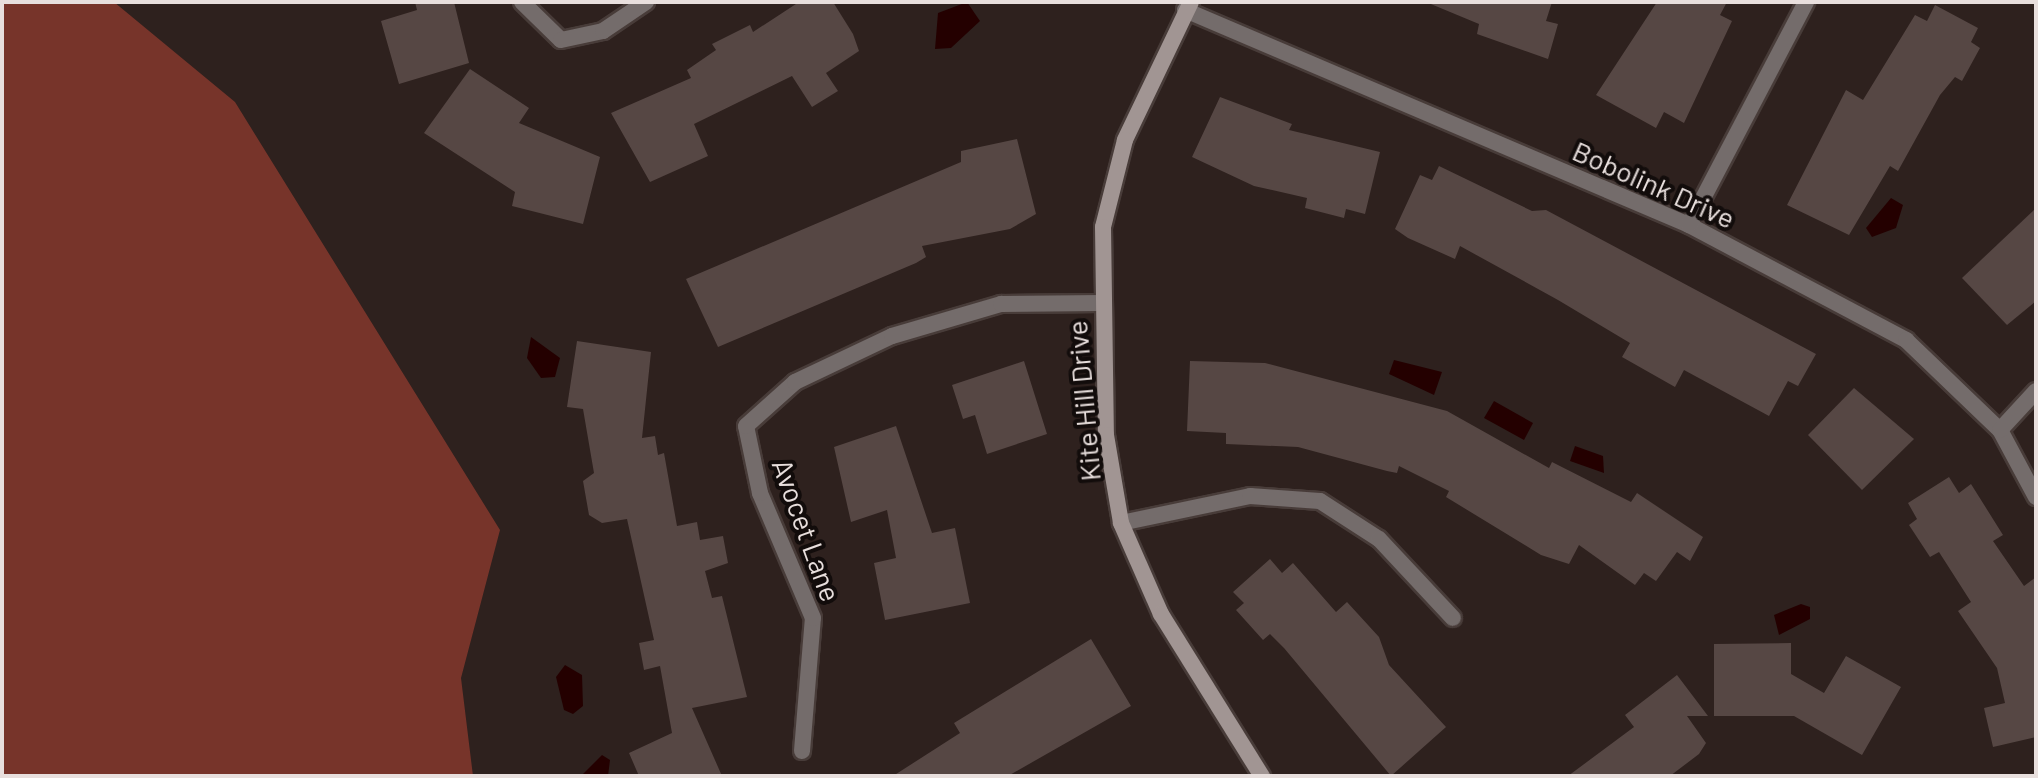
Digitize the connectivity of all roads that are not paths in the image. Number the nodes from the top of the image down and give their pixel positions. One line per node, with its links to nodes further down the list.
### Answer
1 (522, 2): 2 (street)
2 (646, 2)
3 (1806, 2): 5 (street)
4 (1188, 6): 5 (street, Bobolink Drive); 6 (street, Kite Hill Drive)
5 (1689, 225): 8 (street, Bobolink Drive)
6 (1101, 303): 10 (street, Kite Hill Drive); 12 (street, Avocet Lane)
7 (2036, 391): 8 (street)
8 (2000, 430): 9 (street, Bobolink Drive)
9 (2036, 497)
10 (1121, 523): 11 (street); 13 (street, Kite Hill Drive)
11 (1453, 618)
12 (802, 751)
13 (1262, 776)

